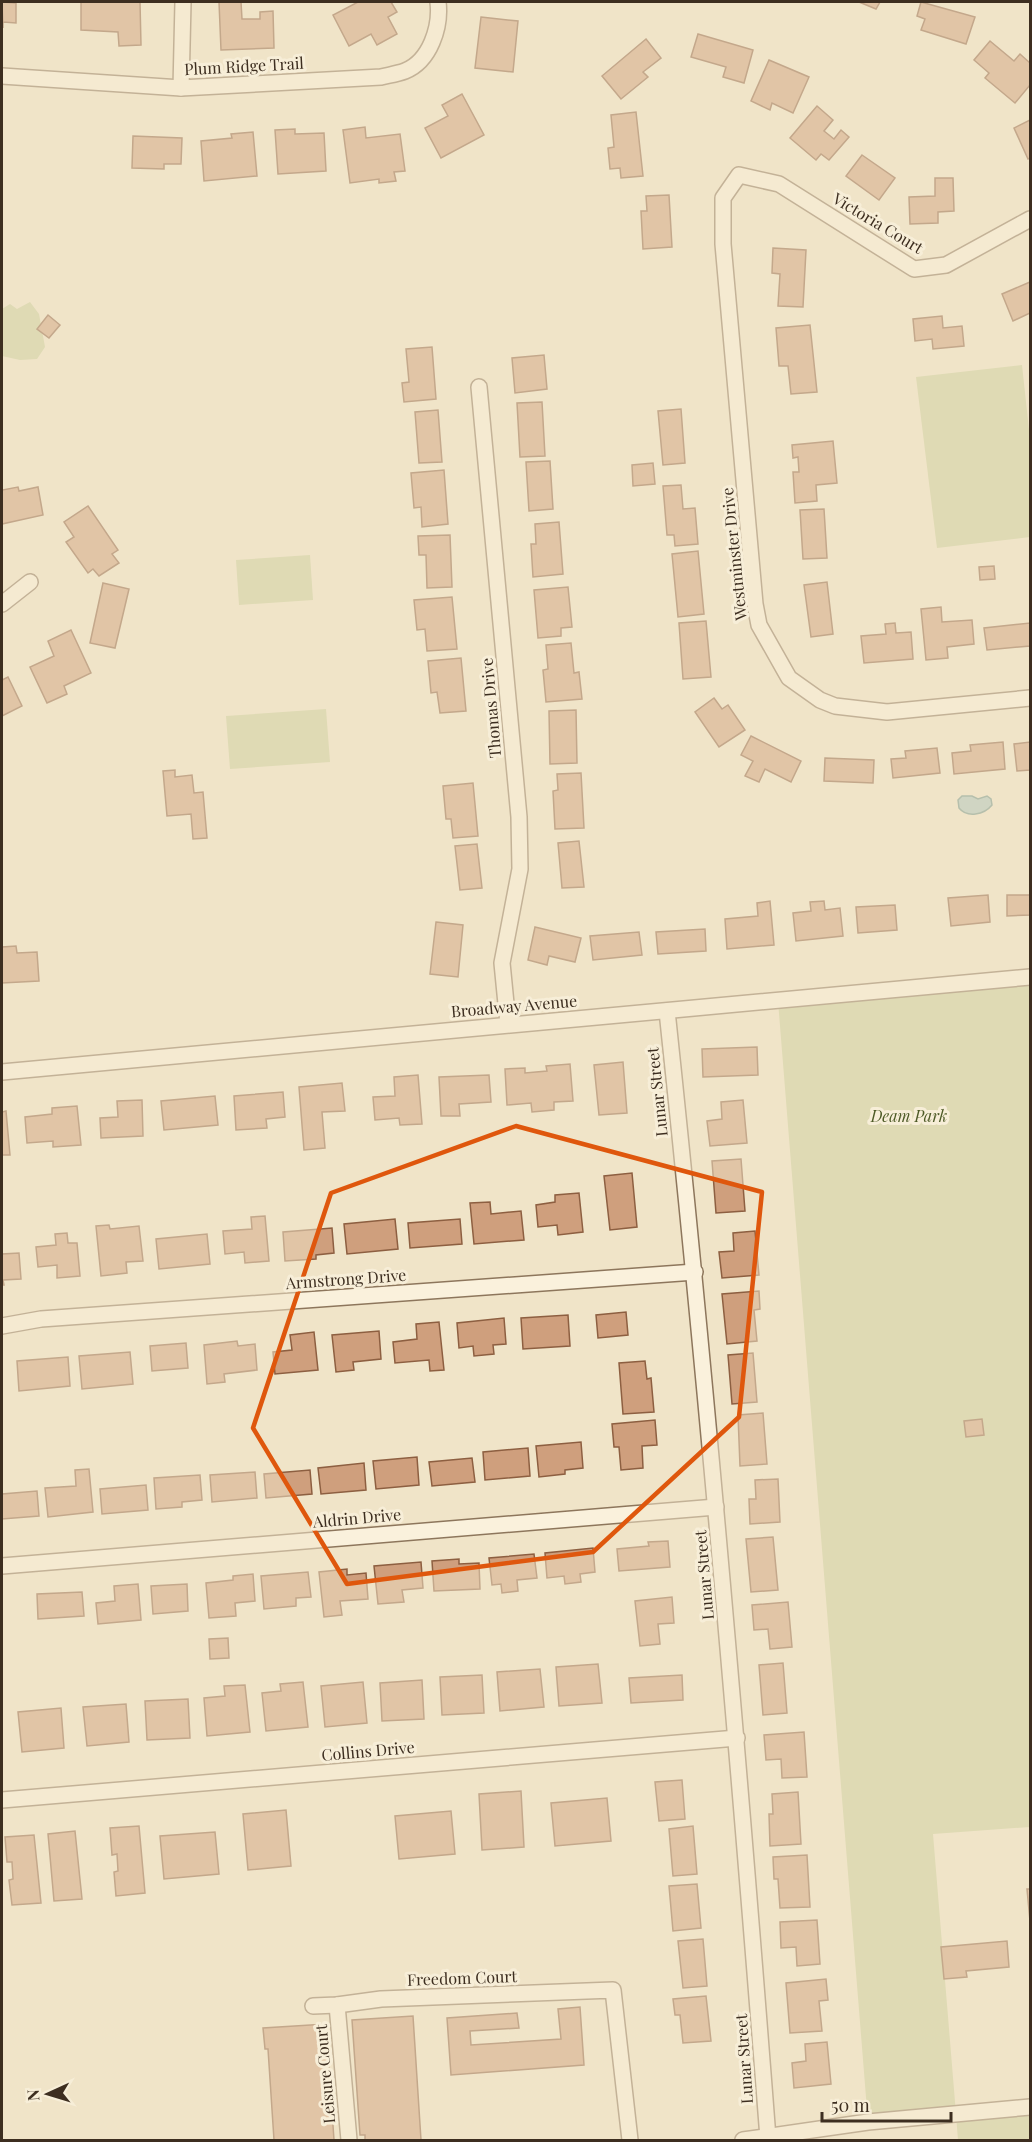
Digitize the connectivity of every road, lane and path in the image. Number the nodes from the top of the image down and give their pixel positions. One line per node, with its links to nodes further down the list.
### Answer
1 (183, 2): 4 (street)
2 (438, 2): 4 (street, Plum Ridge Trail)
3 (2, 76): 4 (street, Plum Ridge Trail)
4 (181, 88)
5 (739, 175): 6 (street, Victoria Court); 10 (street, Westminster Drive)
6 (1030, 219)
7 (479, 387): 13 (street, Thomas Drive)
8 (30, 582): 9 (street)
9 (2, 604)
10 (1030, 698)
11 (1030, 977): 12 (street, Broadway Avenue)
12 (667, 1011): 13 (street, Broadway Avenue); 15 (street, Lunar Street)
13 (508, 1024): 14 (street, Broadway Avenue)
14 (2, 1072)
15 (694, 1272): 16 (street, Armstrong Drive); 17 (street, Lunar Street)
16 (2, 1326)
17 (716, 1507): 18 (street, Aldrin Drive); 19 (street, Lunar Street)
18 (2, 1566)
19 (737, 1738): 20 (street, Collins Drive); 24 (street, Lunar Street)
20 (2, 1800)
21 (337, 2005): 22 (street, Freedom Court); 25 (street, Leisure Court); 26 (street, Freedom Court)
22 (312, 2006)
23 (1030, 2108): 24 (street)
24 (768, 2138): 27 (street)
25 (349, 2140)
26 (630, 2140)
27 (743, 2140)

